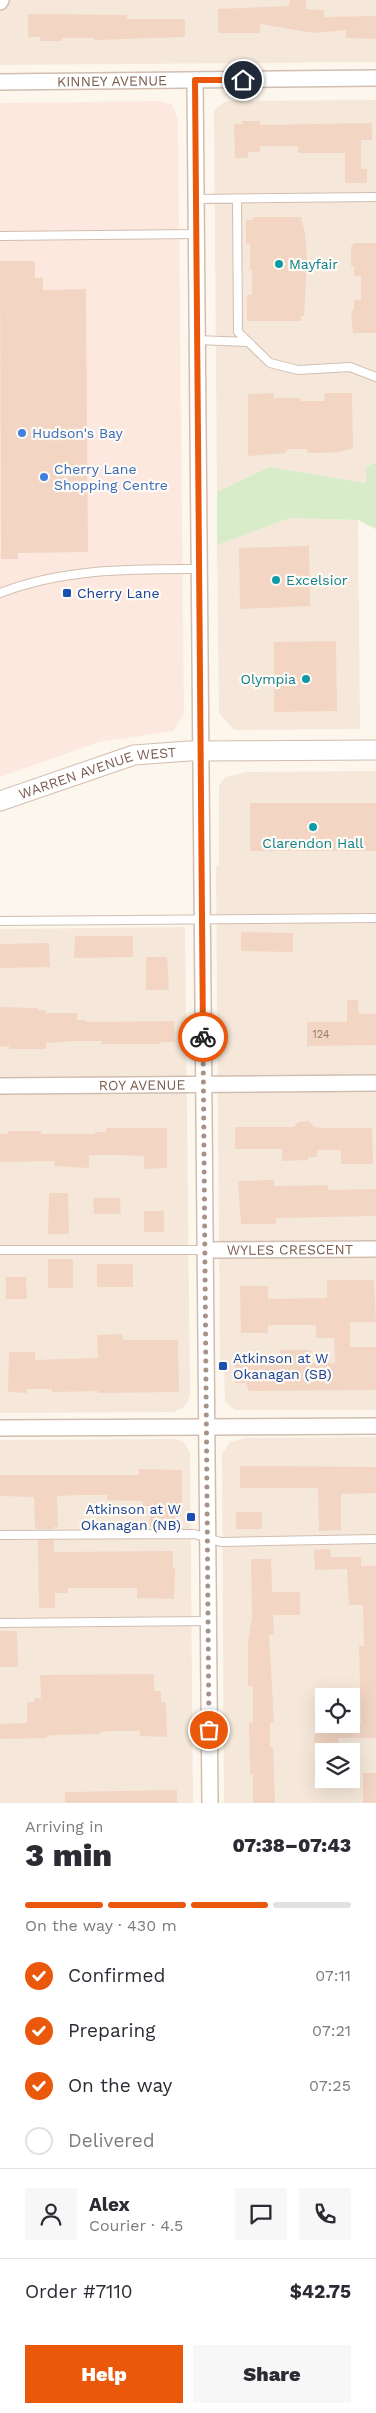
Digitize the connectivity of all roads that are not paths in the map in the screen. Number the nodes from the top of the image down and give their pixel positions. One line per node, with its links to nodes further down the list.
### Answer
1 (376, 78): 2 (street, KINNEY AVENUE)
2 (195, 80): 3 (street, KINNEY AVENUE); 5 (street)
3 (0, 82)
4 (376, 197): 6 (lane)
5 (196, 198): 6 (lane); 7 (street)
6 (237, 199): 10 (lane)
7 (197, 234): 8 (lane); 9 (street)
8 (0, 236)
9 (198, 340): 10 (lane); 12 (street)
10 (248, 342): 11 (lane)
11 (376, 377)
12 (199, 569): 13 (lane); 15 (street)
13 (0, 593)
14 (376, 750): 15 (street, WARREN AVENUE WEST)
15 (201, 751): 16 (street, WARREN AVENUE WEST); 18 (street)
16 (0, 801)
17 (376, 918): 18 (lane)
18 (202, 920): 19 (lane); 21 (street)
19 (0, 921)
20 (376, 1083): 21 (street, ROY AVENUE)
21 (204, 1085): 22 (street, ROY AVENUE); 25 (street)
22 (0, 1086)
23 (376, 1249): 25 (street, WYLES CRESCENT)
24 (0, 1250): 25 (lane)
25 (205, 1250): 27 (street)
26 (376, 1426): 27 (street)
27 (206, 1427): 28 (street); 30 (street)
28 (0, 1428)
29 (0, 1535): 30 (lane)
30 (208, 1538): 31 (lane); 32 (street)
31 (376, 1539)
32 (208, 1621): 33 (lane); 34 (street)
33 (0, 1623)
34 (210, 1803)

